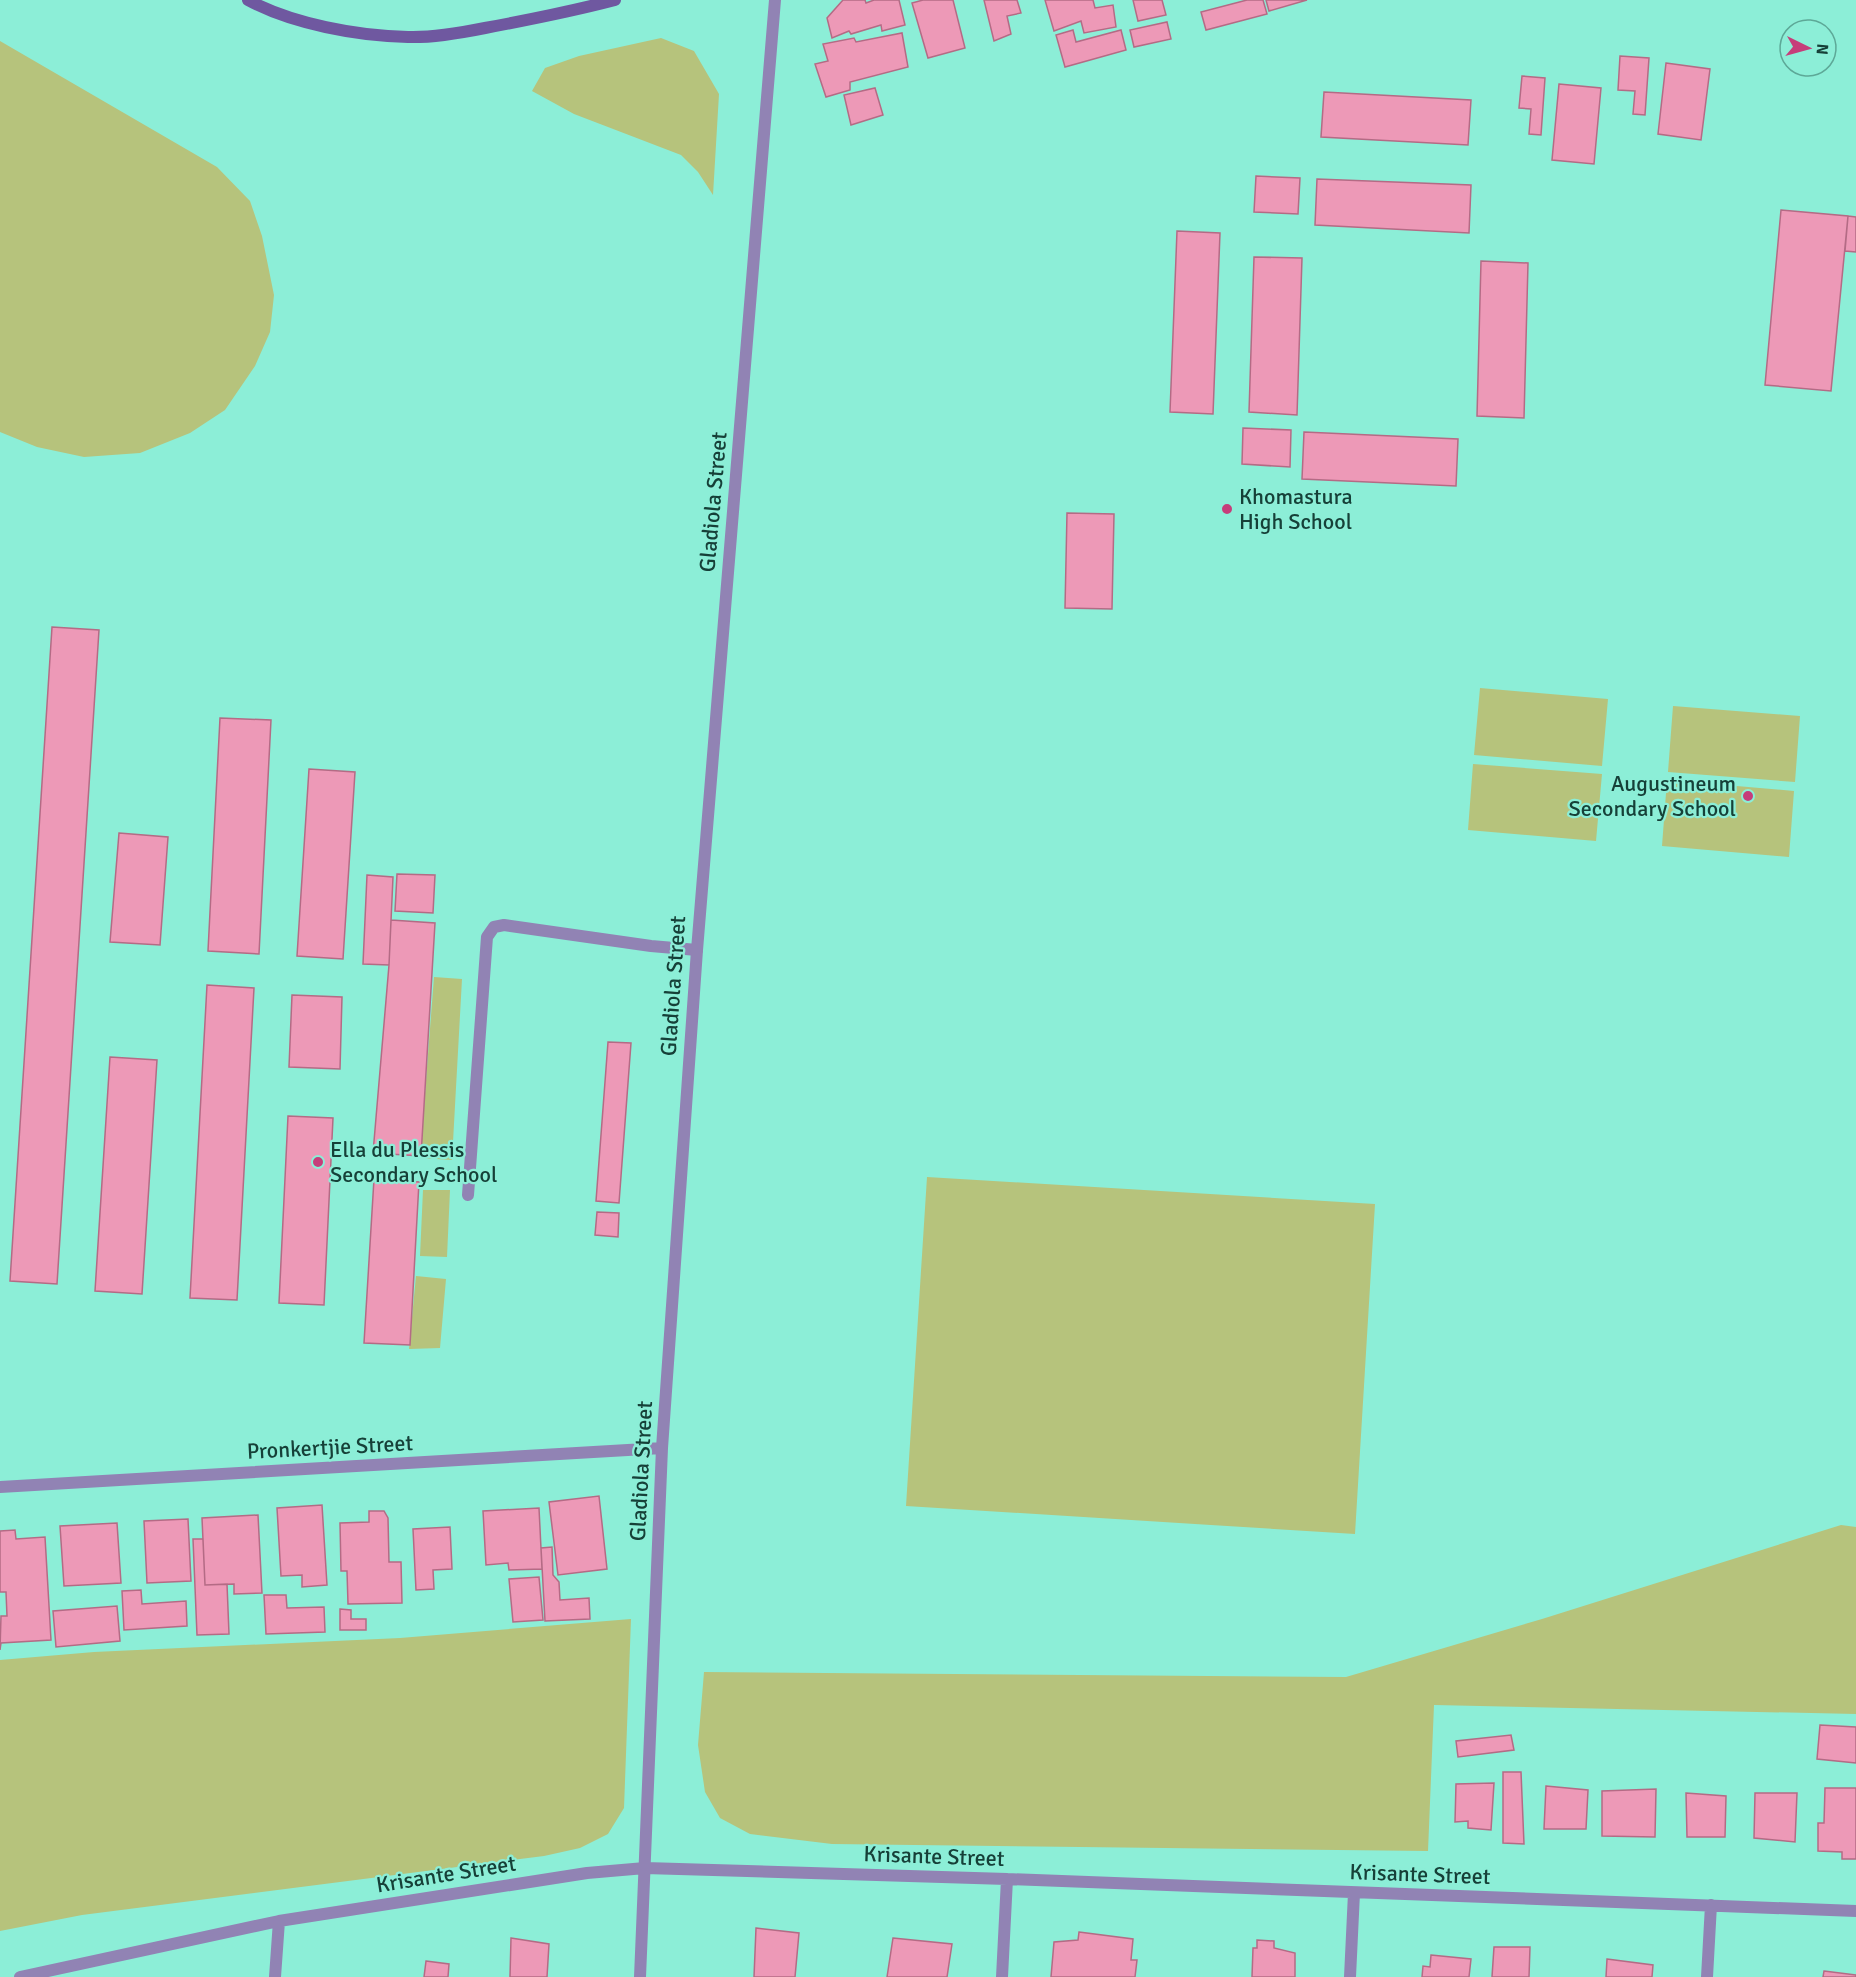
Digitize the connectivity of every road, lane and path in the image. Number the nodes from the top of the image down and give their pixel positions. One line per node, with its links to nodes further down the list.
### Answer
1 (248, 0): 2 (street)
2 (615, 0)
3 (775, 0): 4 (street, Gladiola Street)
4 (697, 950): 5 (street); 6 (street, Gladiola Street)
5 (468, 1195)
6 (662, 1448): 7 (street, Pronkertjie Street); 8 (street, Gladiola Street)
7 (0, 1487)
8 (645, 1868): 9 (street, Krisante Street); 13 (street, Krisante Street); 16 (street, Gladiola Street)
9 (1007, 1879): 10 (street, Krisante Street); 17 (street)
10 (1354, 1893): 11 (street, Krisante Street); 18 (street)
11 (1712, 1905): 12 (street, Krisante Street); 19 (street)
12 (1856, 1911)
13 (279, 1921): 14 (street, Krisante Street); 15 (street)
14 (21, 1977)
15 (275, 1977)
16 (640, 1977)
17 (1002, 1977)
18 (1350, 1977)
19 (1707, 1977)

